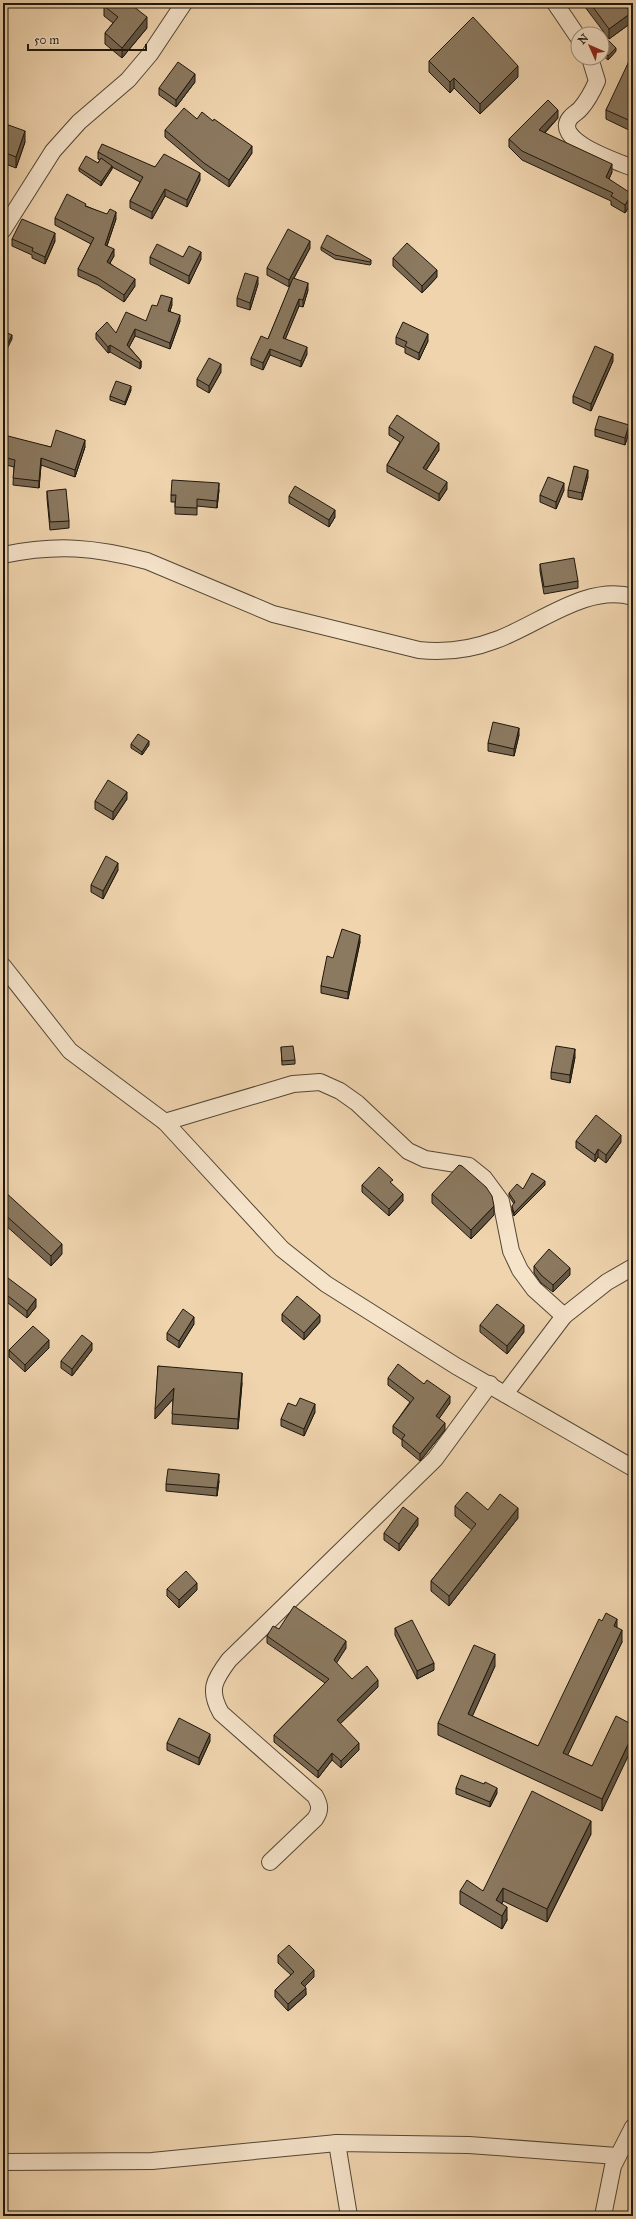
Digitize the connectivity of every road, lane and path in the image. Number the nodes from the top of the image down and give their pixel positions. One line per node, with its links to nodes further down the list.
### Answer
1 (184, 3): 6 (street)
2 (556, 3): 3 (street)
3 (571, 26)
4 (592, 66): 5 (street)
5 (633, 168)
6 (3, 230)
7 (3, 555): 8 (street)
8 (633, 597)
9 (3, 966): 10 (street)
10 (165, 1122): 12 (street); 13 (street)
11 (633, 1267): 12 (street)
12 (564, 1316): 14 (street)
13 (490, 1384): 14 (street); 16 (street)
14 (505, 1394): 15 (street)
15 (633, 1468)
16 (270, 1862)
17 (633, 2127): 19 (street)
18 (337, 2143): 19 (street); 20 (street); 21 (street)
19 (618, 2156): 22 (street)
20 (3, 2162)
21 (349, 2216)
22 (603, 2216)

